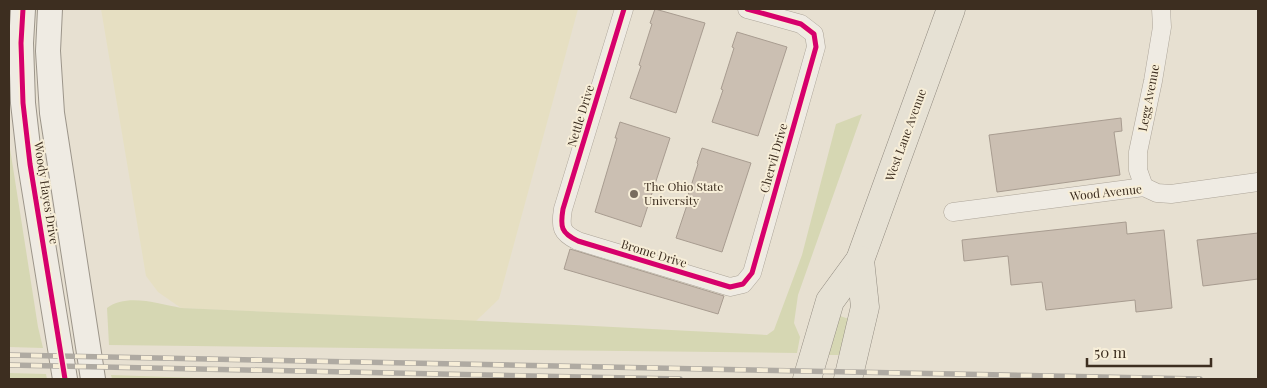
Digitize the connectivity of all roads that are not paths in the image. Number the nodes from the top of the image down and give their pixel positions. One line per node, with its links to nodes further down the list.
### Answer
1 (23, 9): 13 (street, Woody Hayes Drive)
2 (50, 9): 14 (street, Woody Hayes Drive)
3 (624, 9): 10 (street, Nettle Drive)
4 (747, 9): 12 (street, Chervil Drive)
5 (951, 9): 11 (main road, West Lane Avenue)
6 (1161, 9): 8 (street, Legg Avenue)
7 (1258, 182): 8 (street, Wood Avenue)
8 (1144, 187): 9 (street, Wood Avenue)
9 (953, 212)
10 (563, 230): 12 (street, Brome Drive)
11 (860, 260): 15 (main road, West Lane Avenue); 16 (main road, West Lane Avenue)
12 (743, 284)
13 (65, 379)
14 (93, 379)
15 (806, 379)
16 (848, 379)

